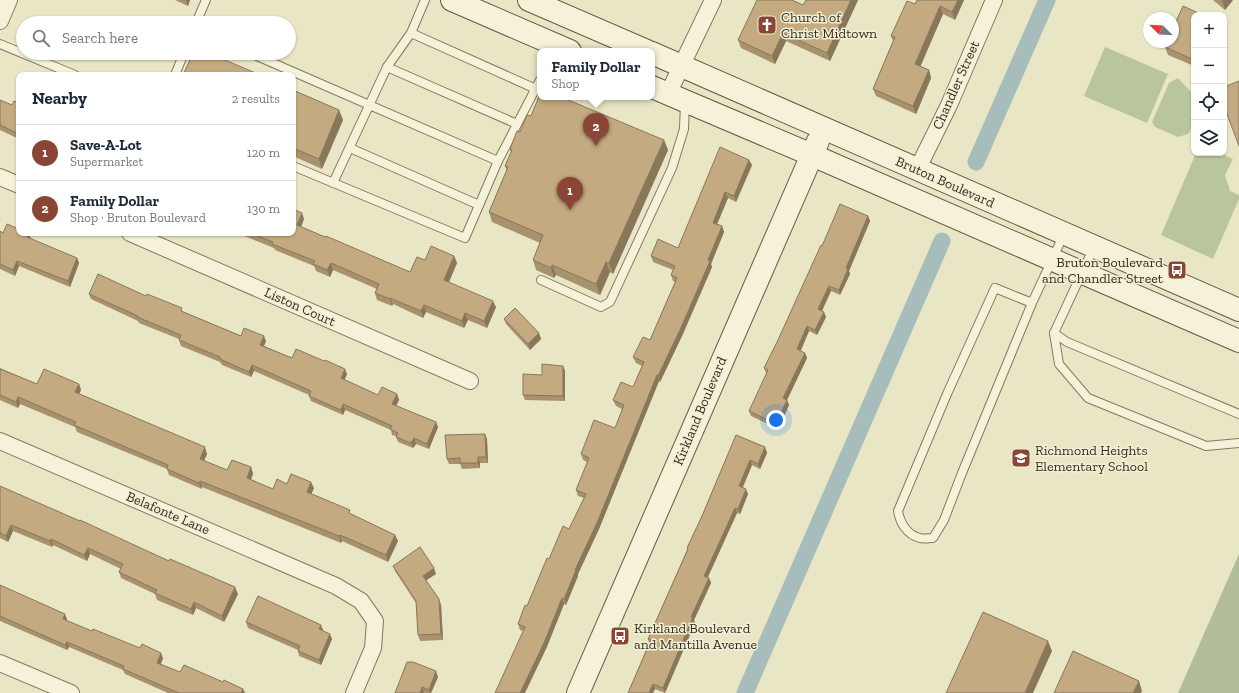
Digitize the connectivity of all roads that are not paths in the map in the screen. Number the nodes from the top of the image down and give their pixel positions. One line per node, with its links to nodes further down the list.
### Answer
1 (9, 0): 9 (street)
2 (206, 0): 8 (lane)
3 (425, 0): 10 (lane)
4 (452, 0): 12 (street)
5 (529, 0): 13 (street)
6 (714, 0): 19 (street)
7 (994, 0): 34 (street, Chandler Street)
8 (199, 16)
9 (0, 21)
10 (411, 34): 20 (lane); 25 (lane)
11 (0, 44): 14 (lane)
12 (559, 48)
13 (640, 48)
14 (16, 51)
15 (655, 54): 19 (street, Bruton Boulevard)
16 (39, 60): 21 (lane)
17 (181, 60): 22 (lane)
18 (266, 60): 23 (lane)
19 (681, 66): 26 (street); 29 (street, Bruton Boulevard)
20 (388, 67): 27 (lane); 28 (lane)
21 (68, 72)
22 (176, 72)
23 (293, 72)
24 (296, 73): 27 (lane)
25 (536, 89): 28 (lane)
26 (668, 94): 31 (street, Bruton Boulevard); 44 (lane)
27 (369, 105): 30 (lane); 32 (lane)
28 (517, 124): 32 (lane)
29 (823, 129): 31 (street, Kirkland Boulevard); 34 (street, Bruton Boulevard)
30 (350, 148): 36 (lane); 38 (lane)
31 (812, 155): 42 (street, Bruton Boulevard); 56 (street, Kirkland Boulevard)
32 (498, 162): 38 (lane)
33 (296, 167): 36 (lane)
34 (917, 170): 39 (street, Bruton Boulevard)
35 (0, 177): 37 (street)
36 (333, 183): 38 (lane)
37 (16, 184)
38 (479, 205)
39 (1064, 234): 41 (street, Bruton Boulevard); 42 (lane)
40 (137, 236): 49 (street, Liston Court)
41 (1095, 247): 43 (lane); 46 (street, Bruton Boulevard)
42 (1052, 260): 43 (street, Bruton Boulevard); 45 (lane)
43 (1083, 273): 47 (lane); 48 (street, Bruton Boulevard)
44 (541, 280)
45 (1032, 303): 45 (lane)
46 (1239, 310)
47 (1054, 333): 50 (lane); 52 (lane)
48 (1239, 341)
49 (470, 381)
50 (1239, 414)
51 (0, 441): 55 (street, Belafonte Lane)
52 (1239, 443)
53 (0, 662): 54 (street)
54 (71, 693)
55 (354, 693)
56 (578, 693)

